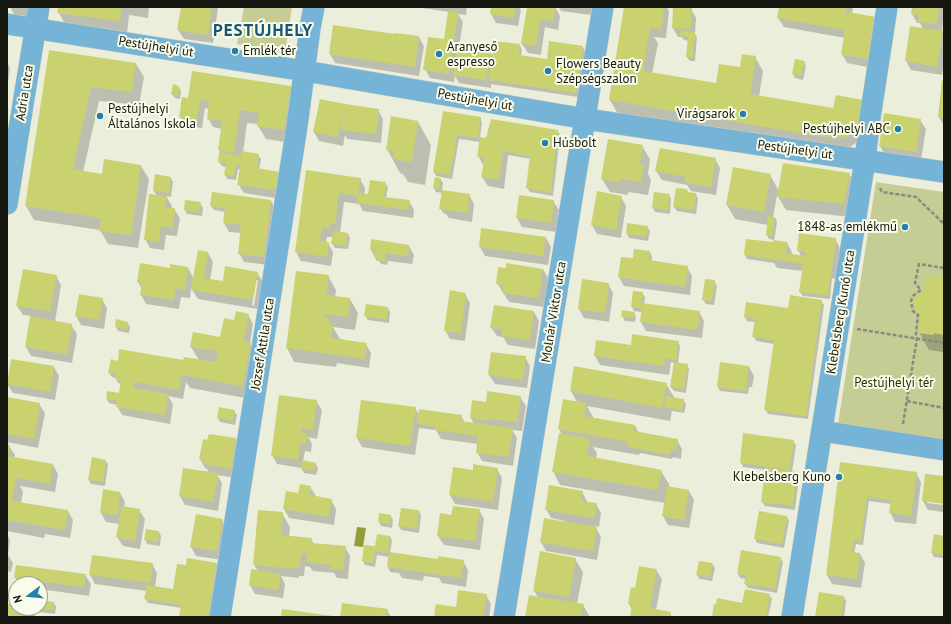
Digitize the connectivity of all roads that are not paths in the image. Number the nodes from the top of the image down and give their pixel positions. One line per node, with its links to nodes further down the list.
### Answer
1 (39, 7): 6 (street, Adria utca)
2 (314, 7): 7 (street)
3 (603, 7): 8 (street, Molnár Viktor utca)
4 (887, 7): 9 (street, Klebelsberg Kunó utca)
5 (7, 24): 6 (street, Pestújhelyi út)
6 (35, 28): 7 (street, Pestújhelyi út); 11 (street, Adria utca)
7 (305, 71): 8 (street, Pestújhelyi út); 14 (street, József Attila utca)
8 (586, 119): 9 (street, Pestújhelyi út); 15 (street, Molnár Viktor utca)
9 (865, 160): 10 (street, Pestújhelyi út); 12 (street, Klebelsberg Kunó utca)
10 (944, 172)
11 (7, 204)
12 (822, 431): 13 (street); 16 (street, Klebelsberg Kunó utca)
13 (944, 450)
14 (220, 617)
15 (504, 617)
16 (792, 617)

